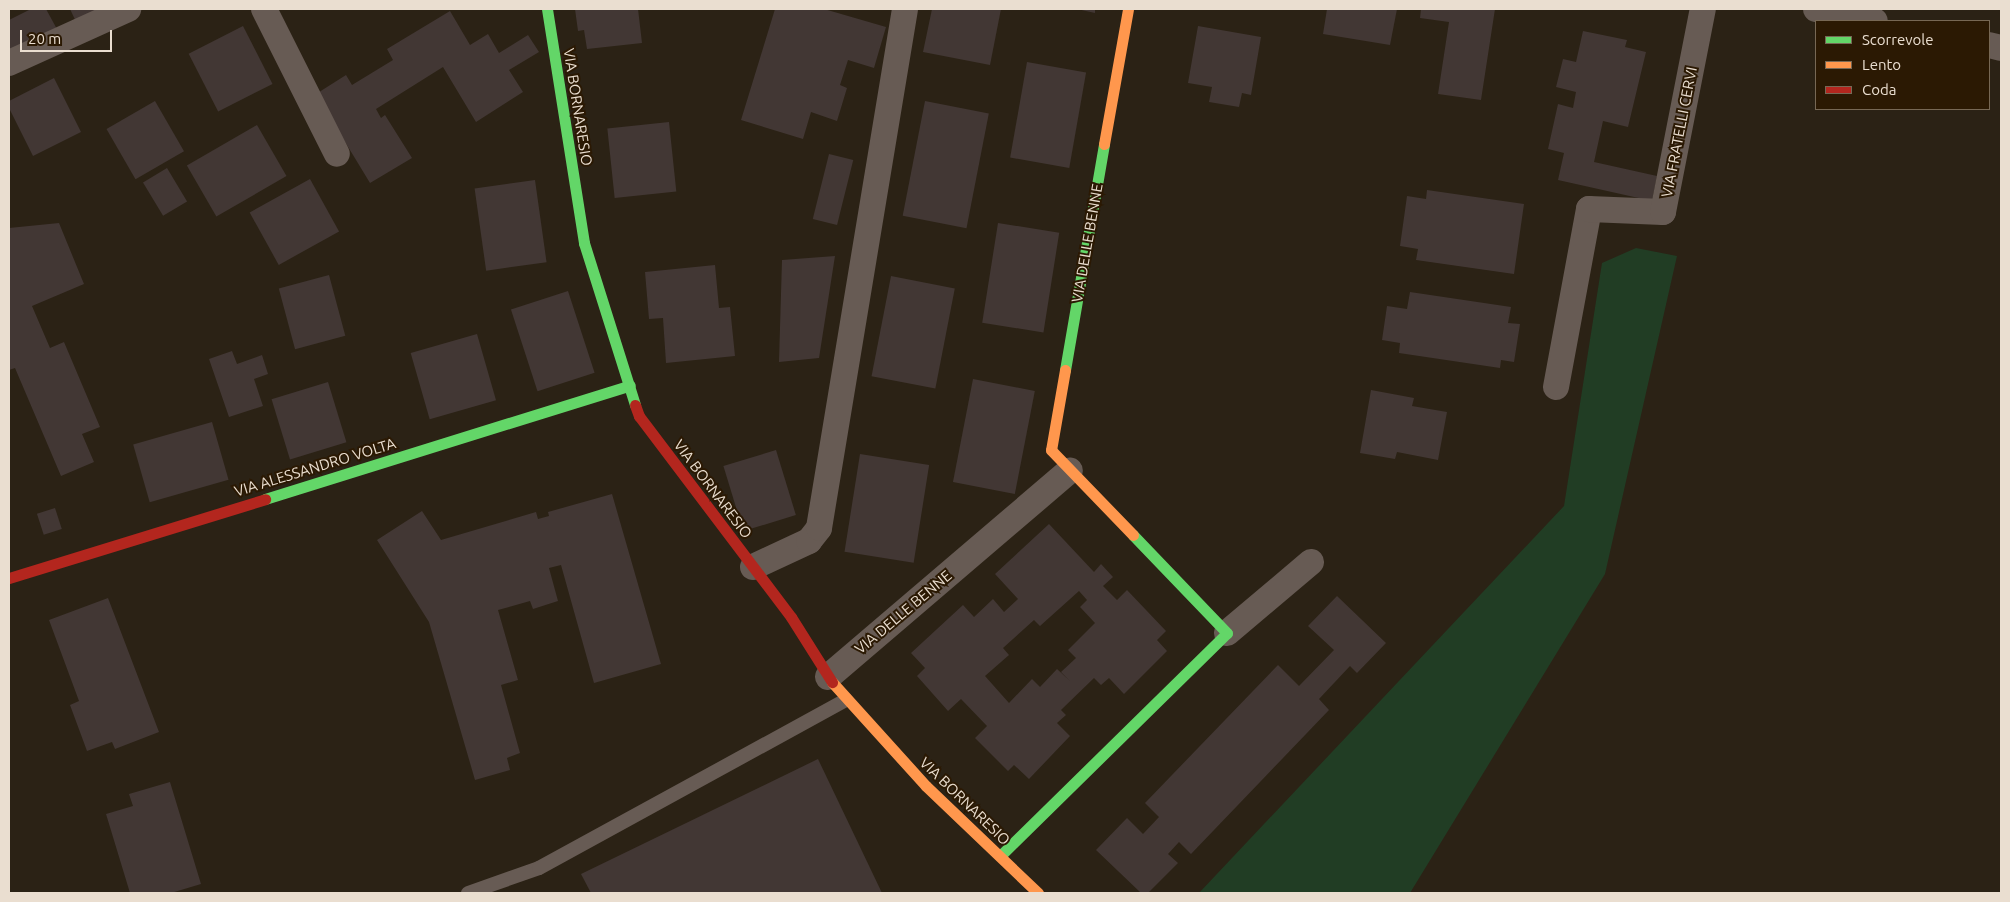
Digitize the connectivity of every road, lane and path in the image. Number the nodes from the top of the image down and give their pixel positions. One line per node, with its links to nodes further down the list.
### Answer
1 (126, 9): 9 (street)
2 (264, 9): 10 (street)
3 (547, 9): 11 (street, VIA BORNARESIO)
4 (905, 9): 15 (street)
5 (1128, 9): 13 (street, VIA DELLE BENNE)
6 (1704, 9): 12 (street, VIA FRATELLI CERVI)
7 (1816, 9): 8 (street)
8 (1870, 20)
9 (9, 63)
10 (336, 154)
11 (630, 385): 15 (street, VIA BORNARESIO); 16 (street, VIA ALESSANDRO VOLTA)
12 (1556, 387)
13 (1070, 470): 17 (street, VIA DELLE BENNE); 18 (street, VIA DELLE BENNE)
14 (1311, 562): 17 (street)
15 (754, 567): 18 (street, VIA BORNARESIO)
16 (9, 578)
17 (1227, 633): 20 (street)
18 (828, 677): 19 (street, VIA BORNARESIO)
19 (846, 700): 20 (street, VIA BORNARESIO); 21 (lane)
20 (1000, 856): 22 (street, VIA BORNARESIO)
21 (468, 893)
22 (1038, 893)

